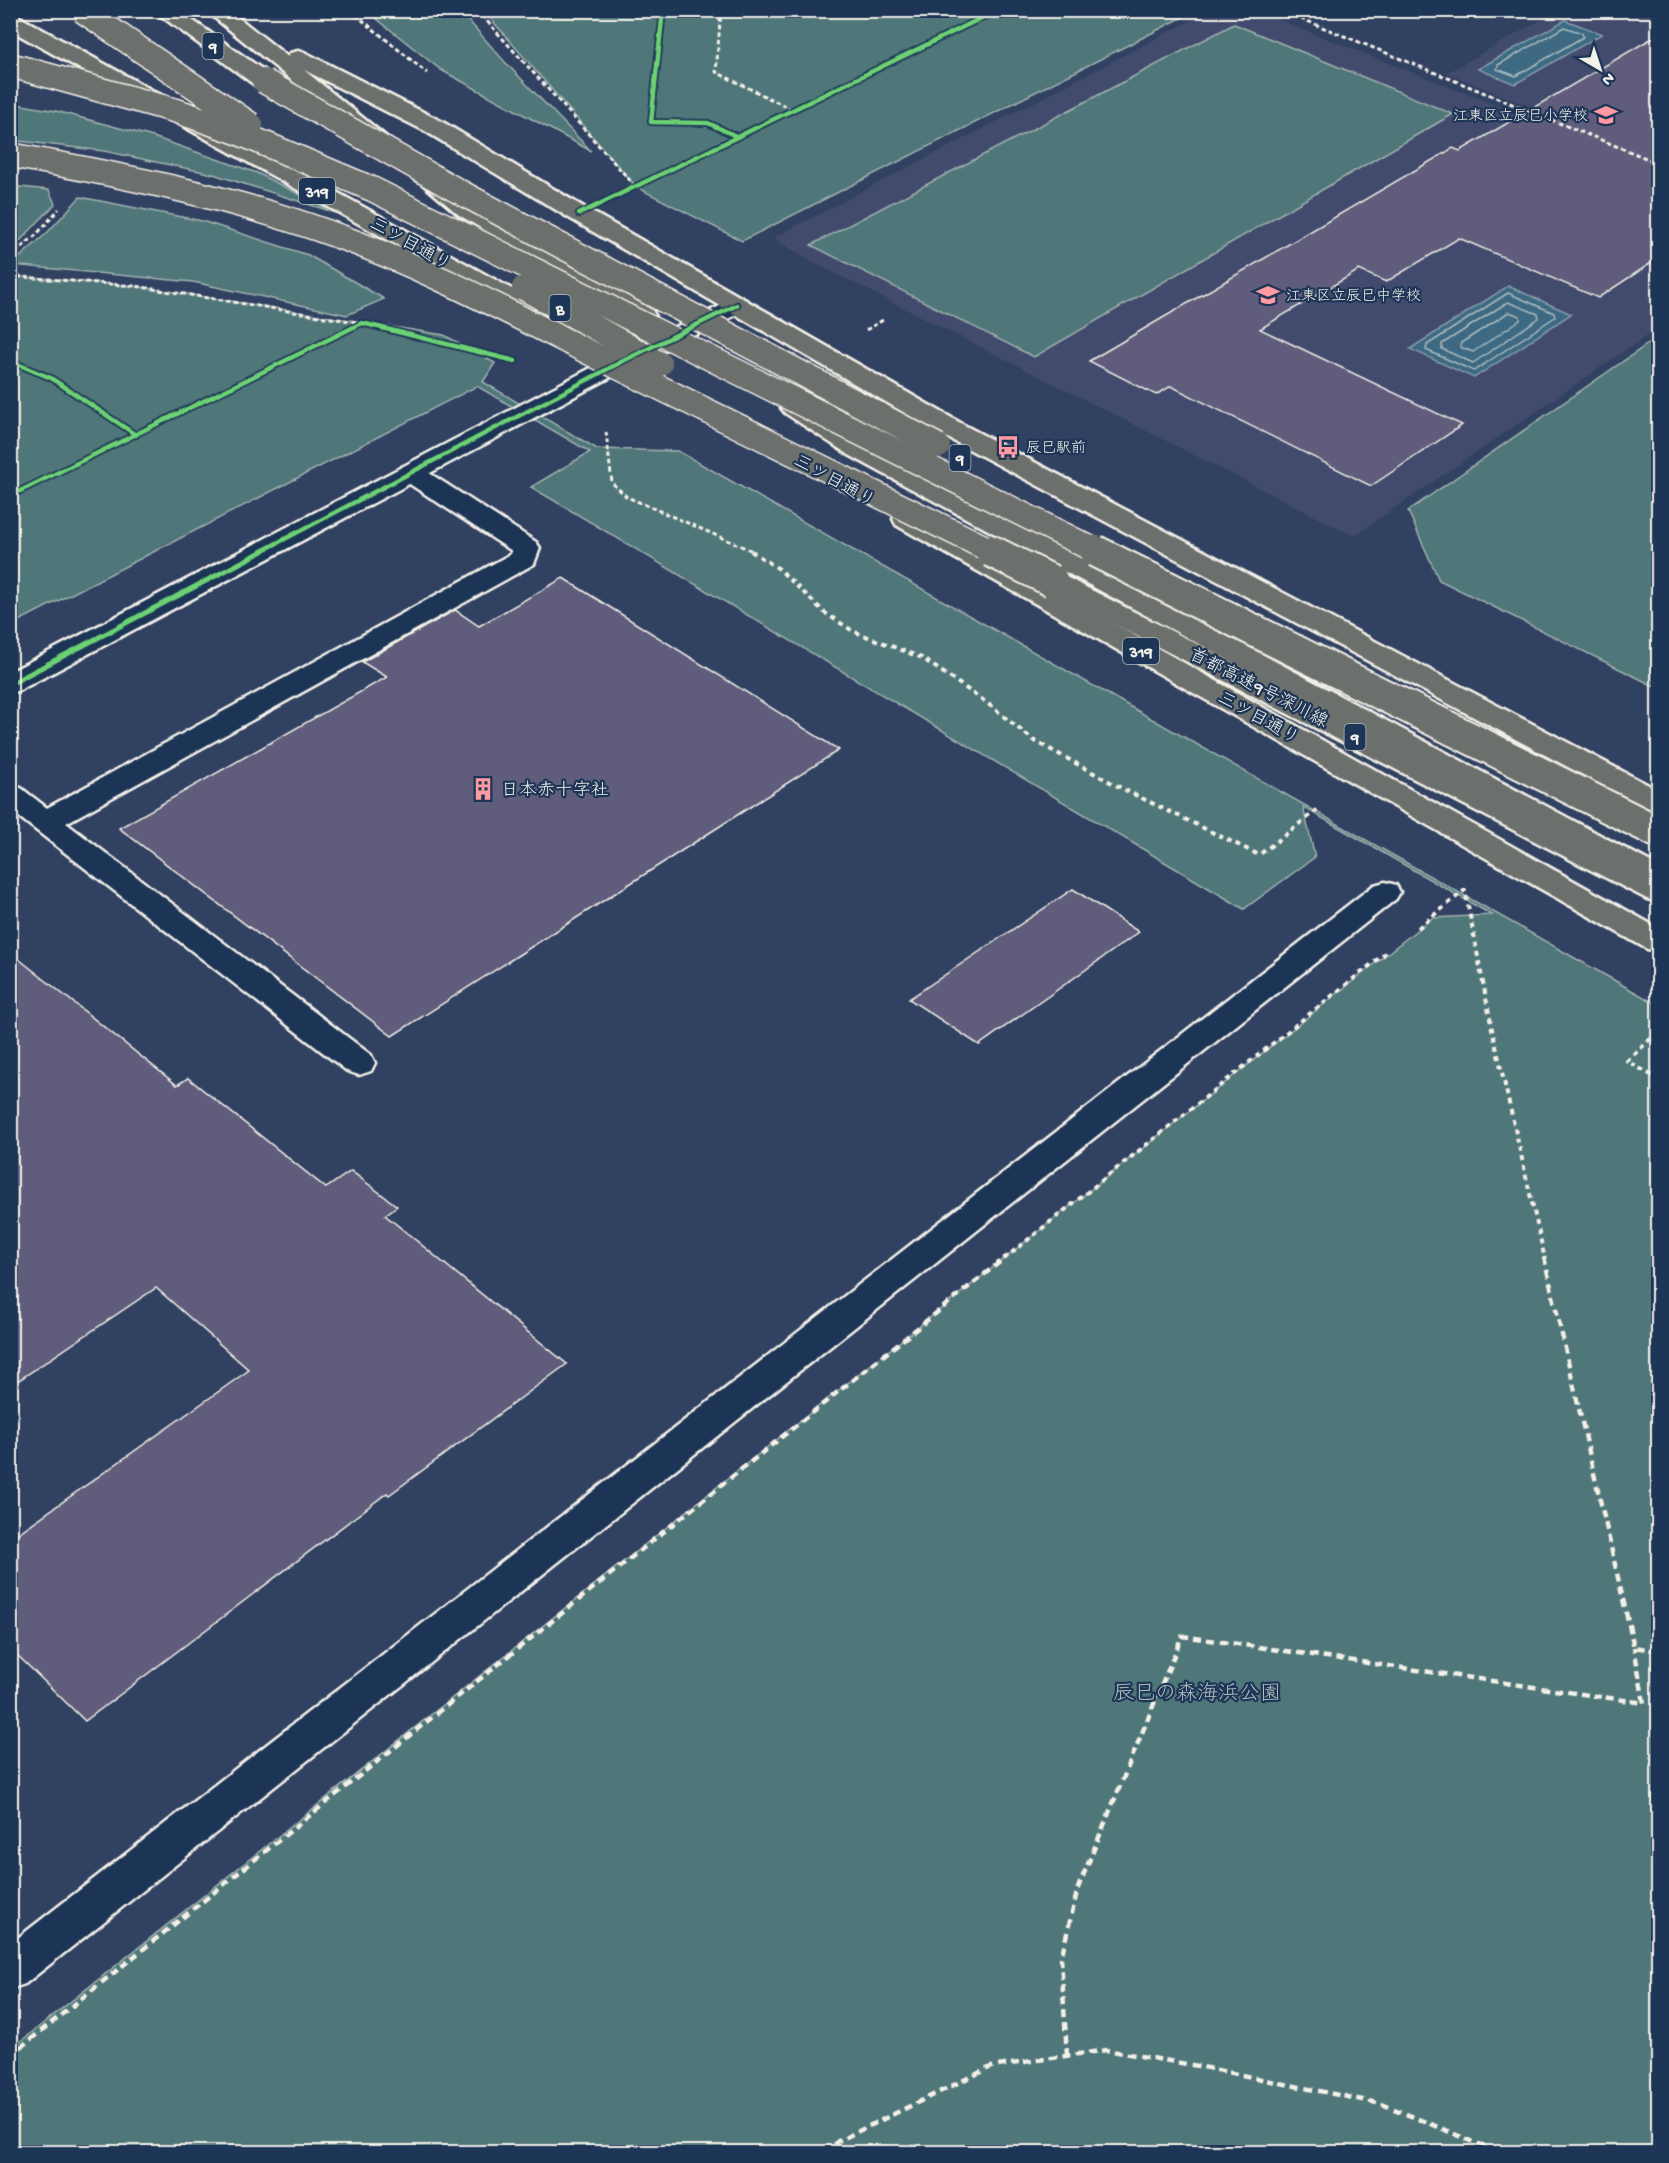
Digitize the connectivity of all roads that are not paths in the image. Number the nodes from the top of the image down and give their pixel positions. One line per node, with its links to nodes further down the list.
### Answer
1 (82, 10): 12 (main road, B, bridge)
2 (163, 10): 17 (main road, 9, bridge)
3 (215, 10): 5 (main road, 319)
4 (10, 21): 10 (main road, 三ツ目通り / 319)
5 (238, 27): 8 (main road); 9 (main road, 319)
6 (10, 65): 17 (main road, bridge)
7 (10, 155): 12 (main road, 9, bridge)
8 (737, 305): 9 (street); 15 (main road)
9 (676, 334): 10 (street); 18 (main road, 319)
10 (623, 361): 11 (street); 21 (main road, 三ツ目通り / 319)
11 (411, 473): 13 (street); 16 (street)
12 (1052, 581): 20 (main road, 首都高速9号深川線 / 9)
13 (10, 684)
14 (10, 795): 16 (street)
15 (1659, 802)
16 (45, 822): 22 (street)
17 (1659, 830)
18 (1659, 879)
19 (1385, 892): 23 (street)
20 (1659, 892)
21 (1659, 941)
22 (360, 1064)
23 (10, 1970)

